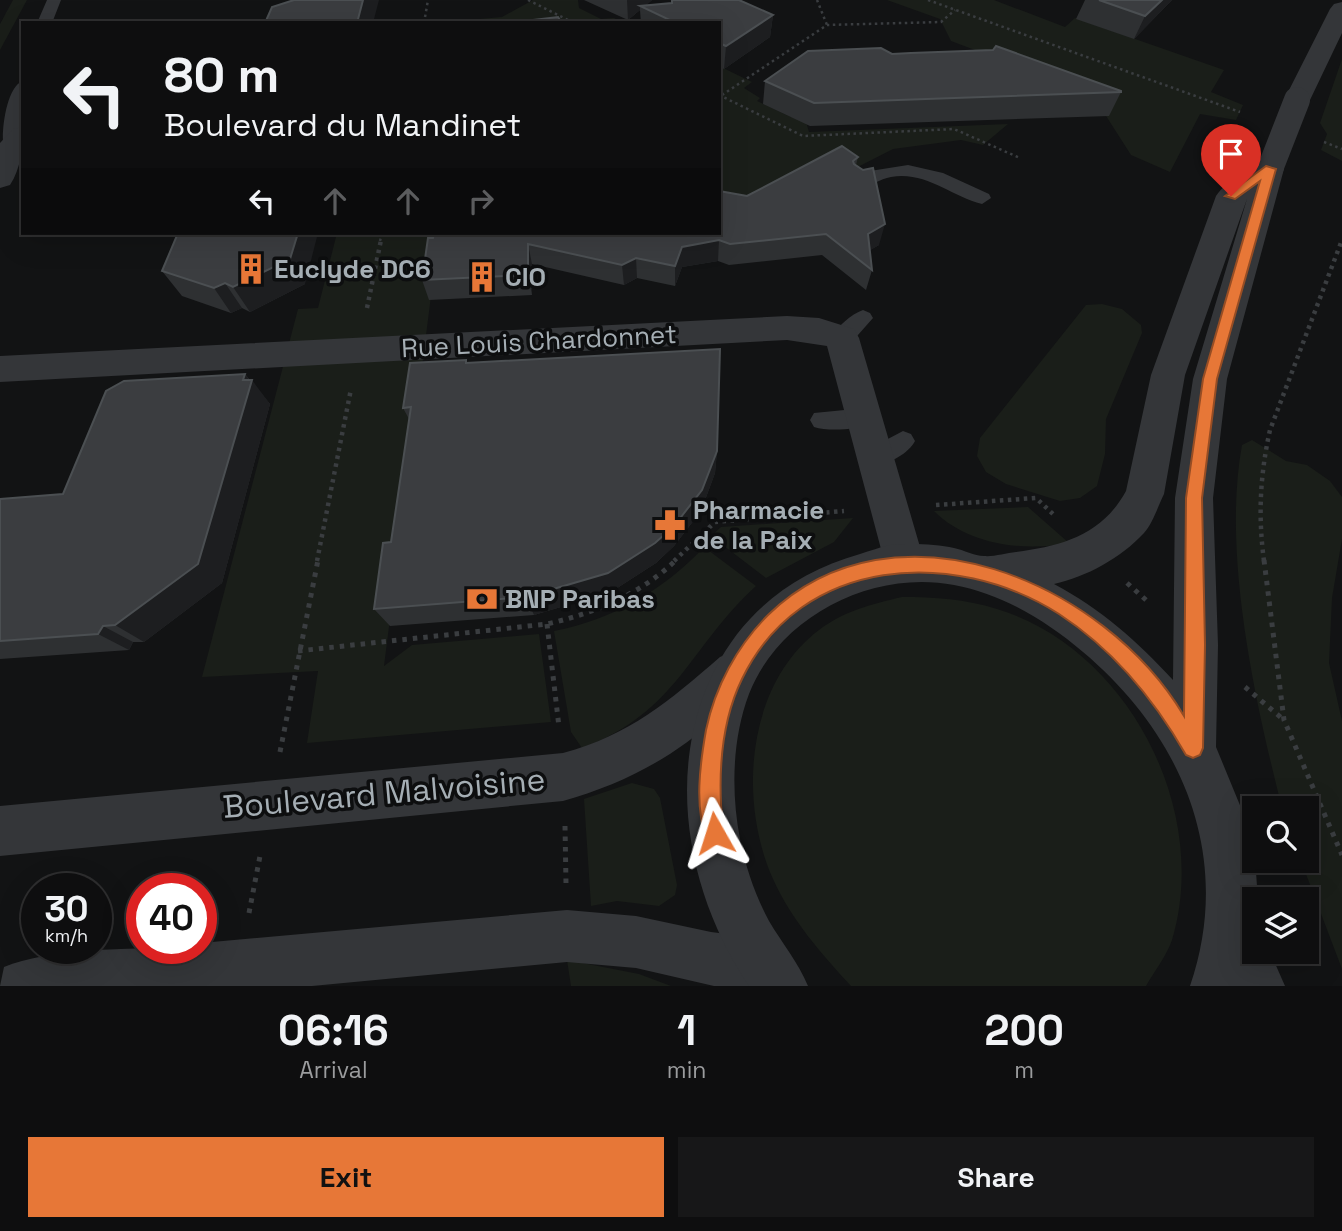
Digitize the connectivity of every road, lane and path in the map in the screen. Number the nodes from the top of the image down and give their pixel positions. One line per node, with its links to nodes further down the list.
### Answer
1 (54, 0): 8 (lane)
2 (428, 0): 9 (path)
3 (528, 0): 10 (path)
4 (817, 0): 11 (path)
5 (928, 0): 7 (path)
6 (1342, 9): 20 (street, bridge)
7 (955, 10): 11 (path); 15 (path)
8 (45, 21)
9 (424, 21)
10 (570, 21)
11 (827, 25): 13 (path)
12 (21, 92): 16 (lane)
13 (721, 94)
14 (721, 95): 19 (path)
15 (1240, 113)
16 (17, 139): 21 (street)
17 (1324, 142): 18 (path)
18 (1342, 149)
19 (1020, 158)
20 (1270, 169): 30 (street); 32 (street)
21 (0, 179)
22 (859, 183): 23 (lane)
23 (982, 198)
24 (1342, 239): 35 (path)
25 (0, 369): 26 (street, Rue Louis Chardonnet)
26 (864, 417): 27 (lane); 29 (street, Rue Louis Chardonnet)
27 (822, 420)
28 (345, 421): 33 (path)
29 (905, 564): 30 (street); 31 (street)
30 (986, 573): 32 (street)
31 (736, 672): 33 (street, Boulevard Malvoisine); 38 (street)
32 (1193, 748): 36 (street)
33 (271, 803): 34 (street, Boulevard Malvoisine); 37 (path)
34 (0, 831)
35 (1342, 855)
36 (1231, 929): 40 (street); 41 (street)
37 (239, 964): 38 (street); 39 (street)
38 (774, 976)
39 (23, 986)
40 (1217, 986)
41 (1258, 986)

